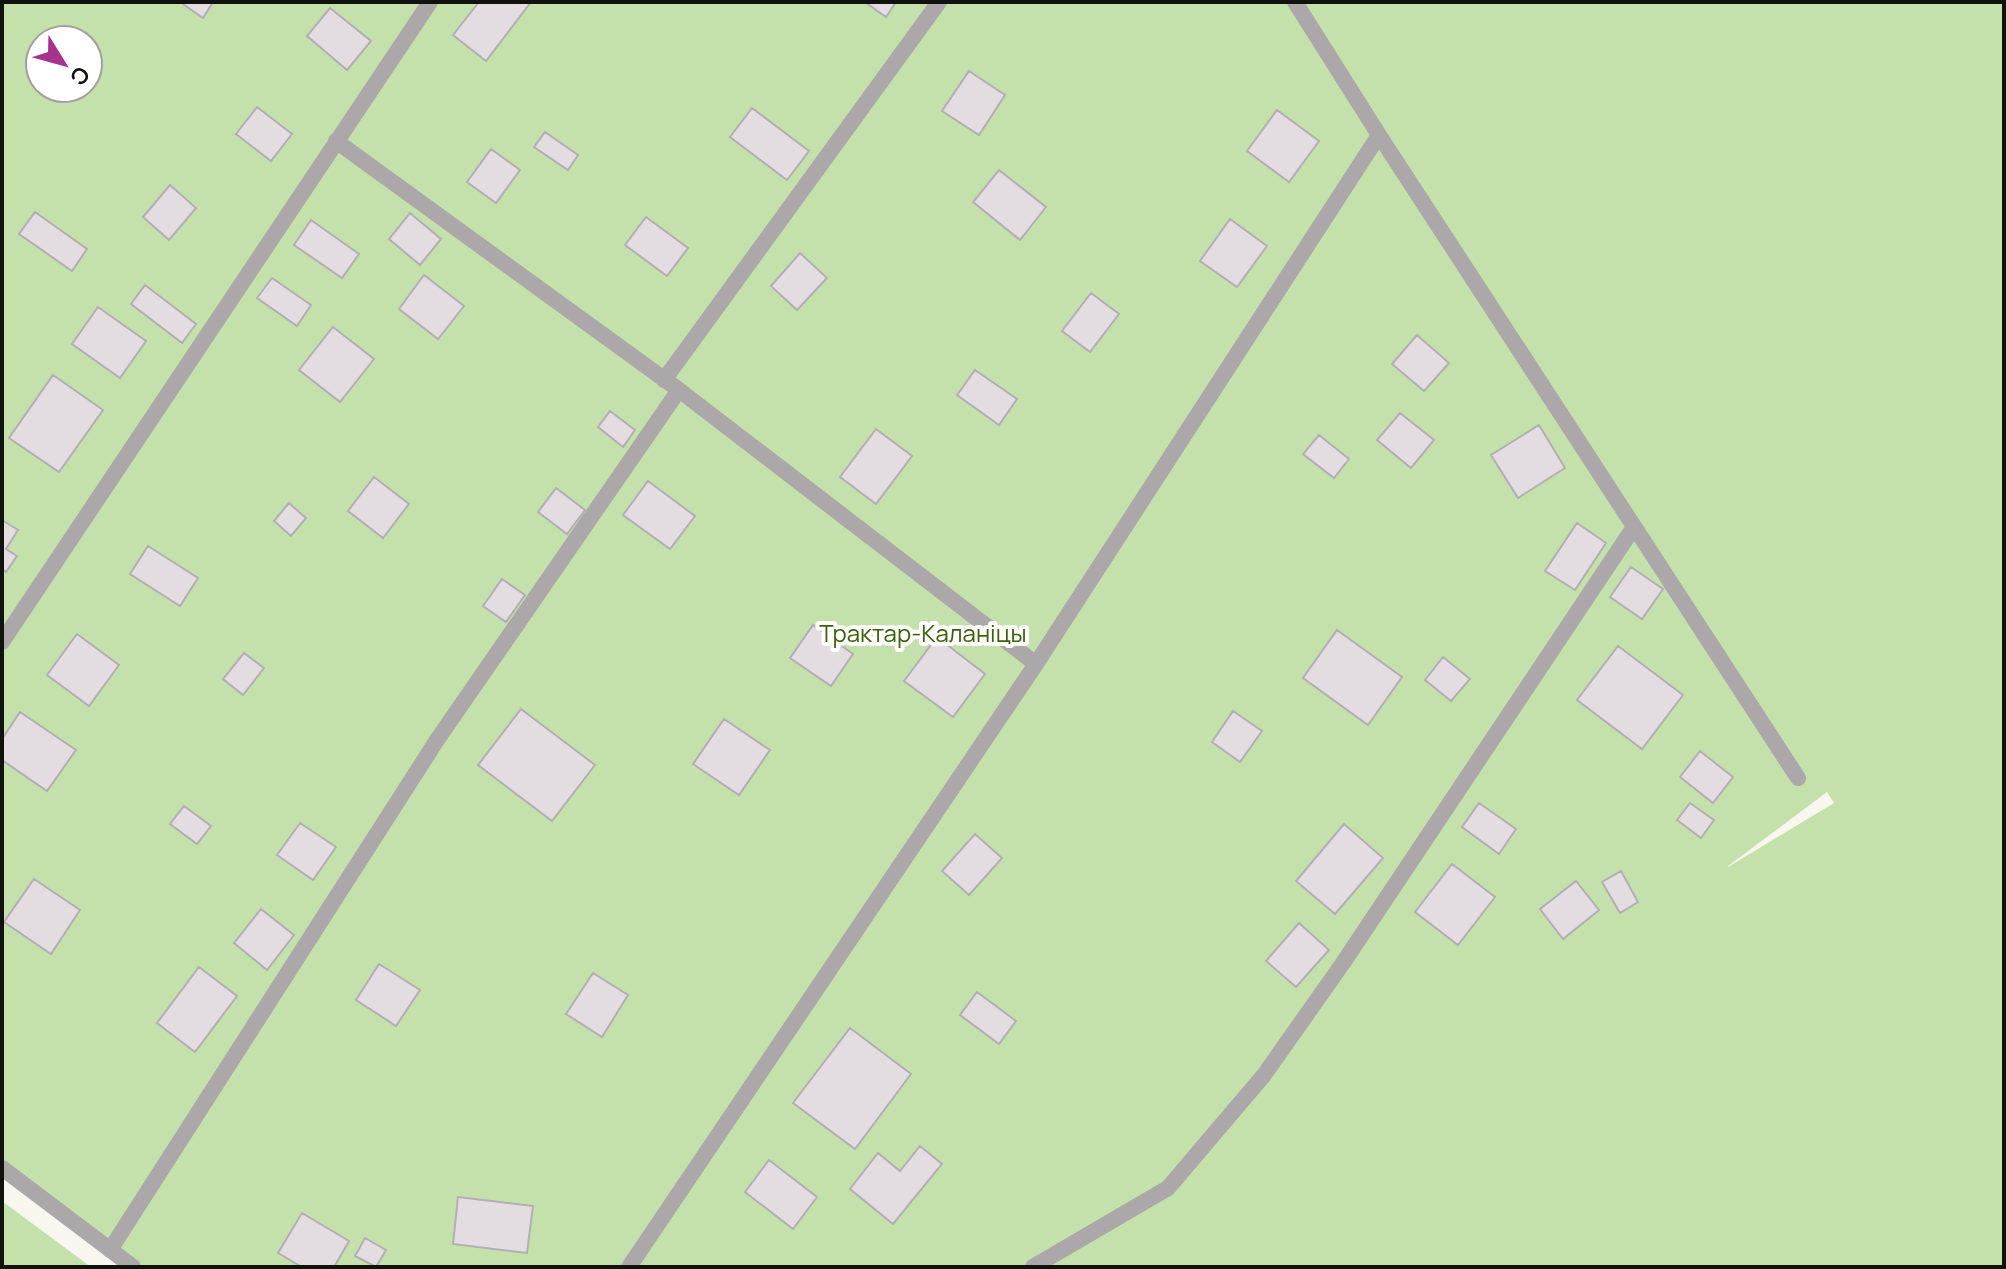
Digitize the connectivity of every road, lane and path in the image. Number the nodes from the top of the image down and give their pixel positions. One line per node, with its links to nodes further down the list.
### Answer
1 (430, 2): 5 (lane)
2 (939, 2): 6 (lane)
3 (1295, 2): 4 (lane)
4 (1379, 135): 8 (lane); 10 (lane)
5 (336, 141): 6 (lane); 9 (lane)
6 (664, 380): 7 (lane)
7 (679, 390): 10 (lane); 13 (lane)
8 (1634, 527): 11 (lane); 16 (lane)
9 (2, 642)
10 (1036, 664): 15 (lane)
11 (1798, 778)
12 (2, 1168): 13 (lane)
13 (110, 1250): 14 (lane)
14 (133, 1267)
15 (629, 1267)
16 (1033, 1267)

